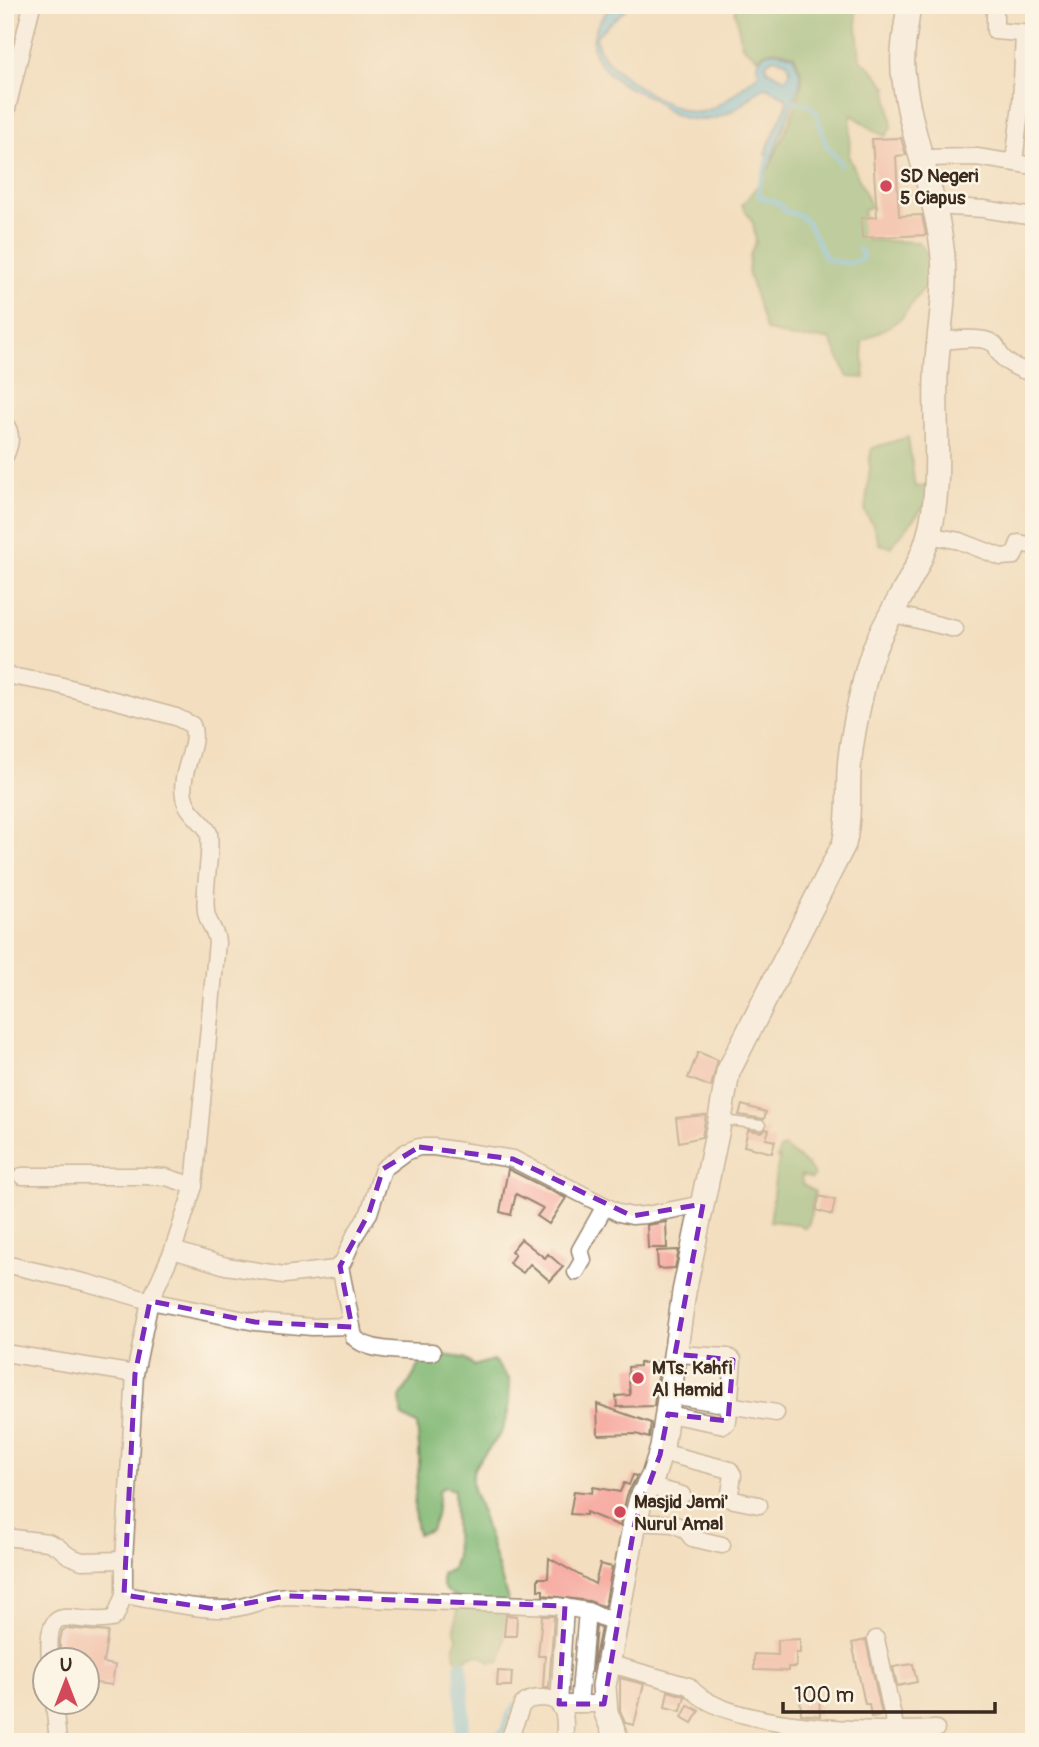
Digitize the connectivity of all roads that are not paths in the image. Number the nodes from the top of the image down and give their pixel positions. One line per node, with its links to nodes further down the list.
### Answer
1 (32, 5): 5 (street)
2 (909, 5): 7 (street)
3 (995, 5): 4 (street)
4 (1029, 34): 6 (street)
5 (5, 117)
6 (1026, 132): 8 (street)
7 (923, 158): 8 (street); 10 (street)
8 (1014, 162): 9 (street)
9 (1034, 166)
10 (934, 206): 11 (street); 12 (street)
11 (1034, 217)
12 (938, 342): 13 (street); 16 (street)
13 (1034, 374)
14 (5, 424): 15 (street)
15 (5, 456)
16 (928, 535): 17 (street); 18 (street)
17 (1034, 546)
18 (890, 613): 19 (street); 21 (street)
19 (955, 629)
20 (5, 675): 24 (street)
21 (720, 1119): 22 (lane); 25 (street)
22 (761, 1125)
23 (22, 1176): 24 (street)
24 (194, 1186): 27 (street)
25 (703, 1204): 26 (street); 35 (street)
26 (605, 1206): 29 (street); 30 (street)
27 (173, 1250): 29 (street); 31 (street)
28 (5, 1264): 31 (street)
29 (340, 1266): 32 (street)
30 (576, 1272)
31 (150, 1301): 32 (street); 36 (street)
32 (352, 1325): 33 (street)
33 (432, 1352)
34 (5, 1353): 36 (street)
35 (676, 1354): 37 (street); 38 (street)
36 (135, 1374): 47 (street)
37 (669, 1405): 38 (street); 40 (street)
38 (730, 1405): 39 (street)
39 (776, 1413)
40 (661, 1452): 41 (street); 43 (street)
41 (648, 1486): 42 (street); 44 (street)
42 (682, 1495)
43 (759, 1505)
44 (635, 1522): 46 (street); 51 (street)
45 (5, 1537): 47 (street)
46 (722, 1545)
47 (124, 1560): 48 (street)
48 (124, 1595): 49 (street); 53 (street)
49 (565, 1607): 50 (street); 55 (street)
50 (587, 1611): 51 (street); 56 (street)
51 (616, 1623): 54 (street)
52 (876, 1639): 60 (street)
53 (49, 1646)
54 (607, 1663): 57 (street); 60 (street)
55 (559, 1704): 56 (street); 62 (street); 63 (street)
56 (579, 1704): 57 (street)
57 (604, 1704): 64 (street)
58 (55, 1716): 61 (street)
59 (936, 1729): 60 (street)
60 (896, 1731)
61 (58, 1742)
62 (508, 1742)
63 (564, 1742)
64 (618, 1742)

